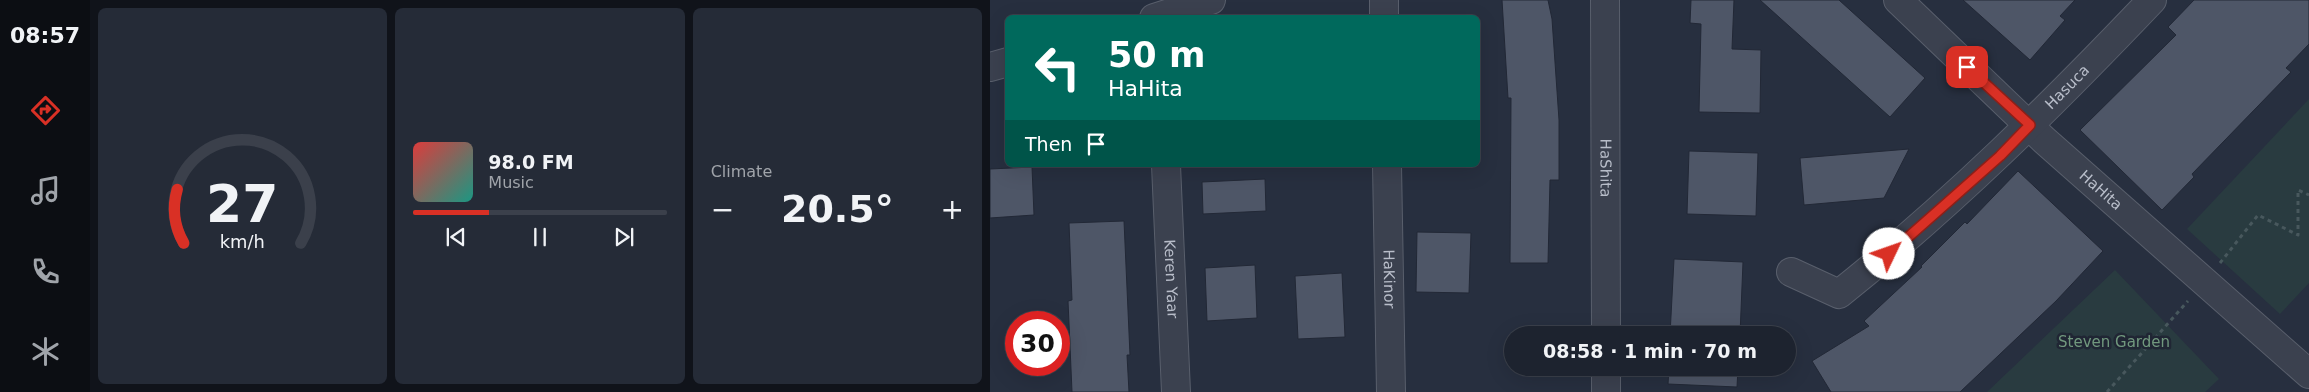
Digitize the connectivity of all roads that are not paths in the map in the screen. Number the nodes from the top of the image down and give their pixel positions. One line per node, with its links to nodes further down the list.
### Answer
1 (1211, 0): 6 (street)
2 (1384, 0): 7 (street)
3 (1605, 0): 14 (street, HaShita)
4 (1898, 0): 10 (street, HaHita)
5 (2152, 0): 10 (street, Hasuca)
6 (1158, 13)
7 (1384, 15)
8 (1005, 63): 9 (street)
9 (990, 67)
10 (2030, 125): 13 (street, Hasuca); 15 (street, HaHita)
11 (1166, 167): 17 (street, Keren Yaar)
12 (1387, 167): 18 (street, HaKinor)
13 (1791, 272)
14 (1606, 326)
15 (2309, 374)
16 (1606, 376): 19 (street)
17 (1176, 392)
18 (1391, 392)
19 (1606, 392)

